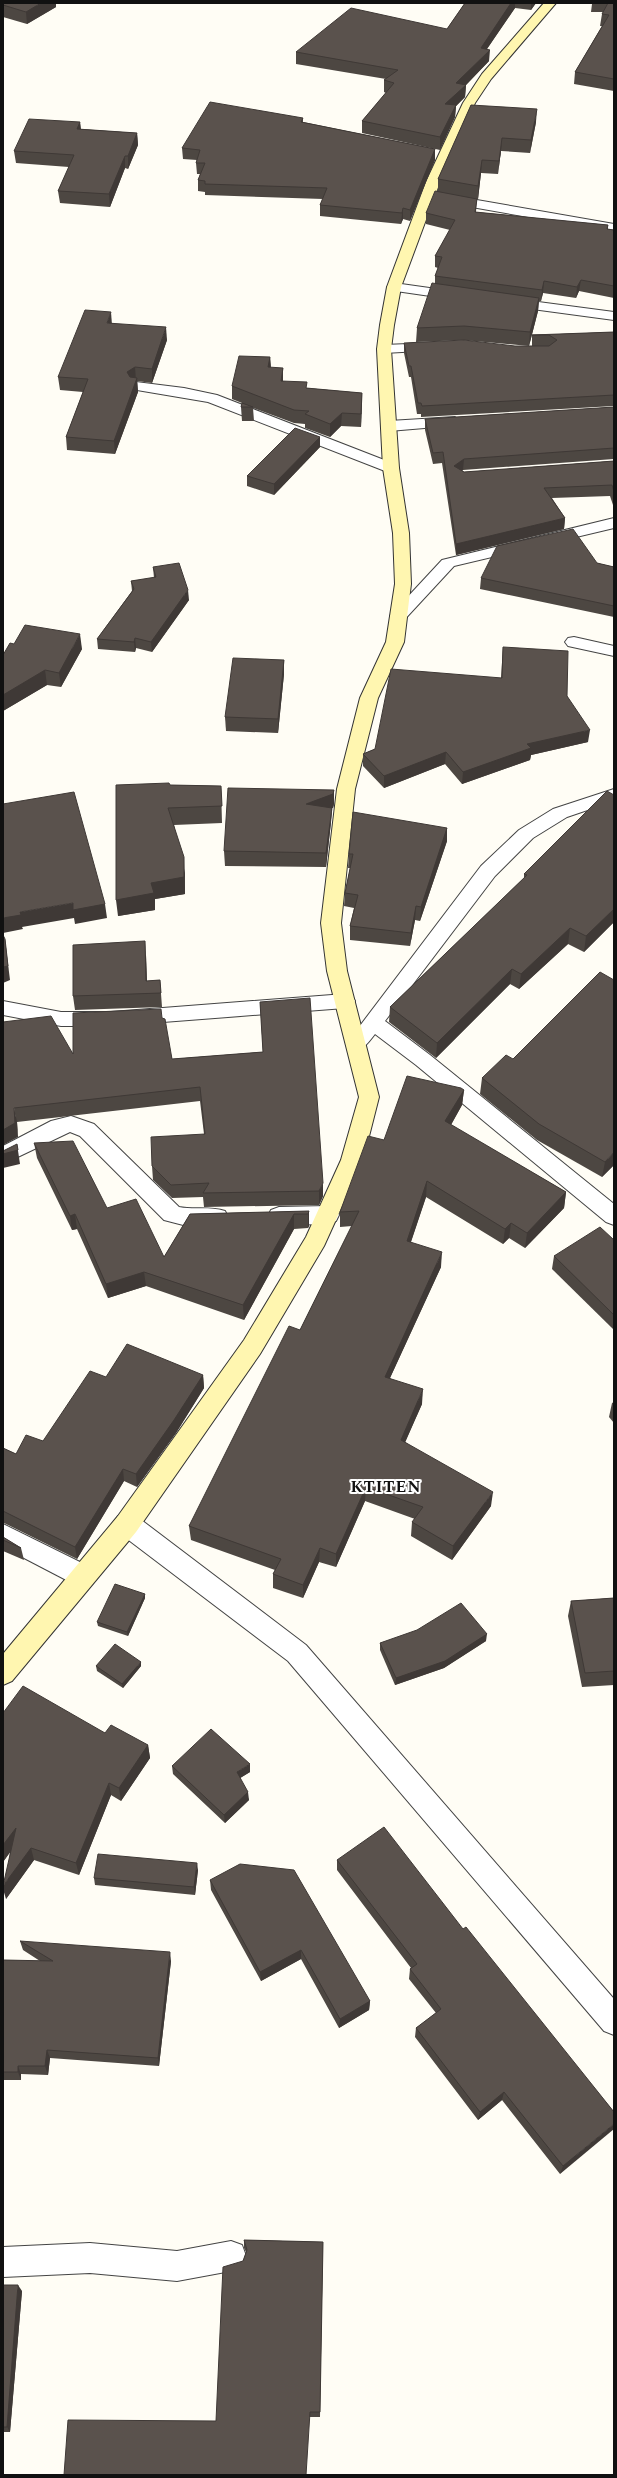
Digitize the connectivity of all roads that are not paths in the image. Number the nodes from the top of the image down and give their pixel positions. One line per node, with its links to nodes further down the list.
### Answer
1 (550, 3): 2 (street)
2 (428, 196): 3 (street); 4 (street)
3 (614, 228)
4 (394, 287): 5 (street); 9 (street)
5 (473, 298)
6 (496, 301): 7 (street)
7 (614, 316)
8 (448, 346): 9 (street)
9 (384, 349): 12 (street)
10 (136, 386): 13 (street)
11 (467, 421): 12 (street)
12 (389, 426): 13 (street)
13 (392, 468): 15 (street)
14 (614, 523): 15 (street)
15 (398, 616): 19 (street)
16 (574, 642): 17 (street)
17 (614, 651)
18 (614, 795): 21 (street)
19 (345, 1001): 20 (street); 22 (street)
20 (3, 1008)
21 (372, 1022): 22 (street); 24 (street)
22 (357, 1042): 25 (street)
23 (3, 1156): 27 (street)
24 (612, 1211)
25 (328, 1215): 26 (street); 28 (street)
26 (259, 1216)
27 (236, 1217)
28 (127, 1524): 30 (street); 32 (street)
29 (3, 1535): 30 (street)
30 (83, 1576): 31 (street)
31 (3, 1673)
32 (614, 2021)
33 (231, 2256): 34 (street)
34 (3, 2262)

